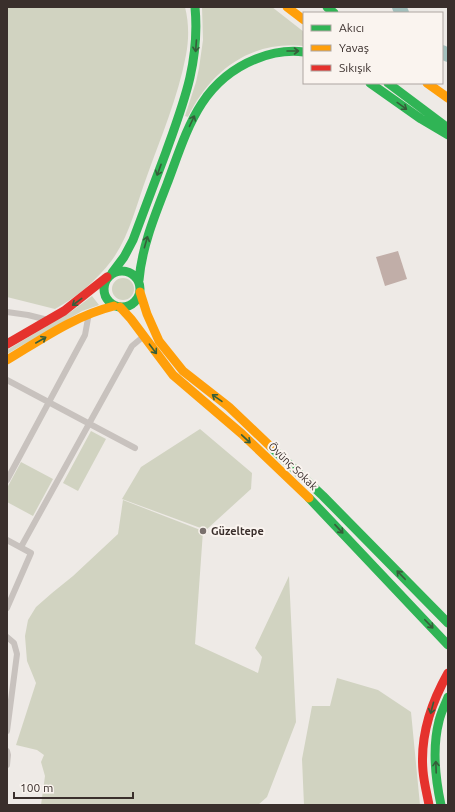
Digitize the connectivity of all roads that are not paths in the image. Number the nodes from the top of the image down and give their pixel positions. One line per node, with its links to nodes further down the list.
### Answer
1 (195, 7): 11 (main road, one-way to 11)
2 (287, 7): 3 (main road)
3 (303, 19)
4 (303, 52): 12 (main road, one-way to 4)
5 (371, 84): 10 (main road, one-way to 10)
6 (389, 84): 9 (main road)
7 (429, 84): 8 (main road)
8 (448, 98)
9 (448, 128)
10 (448, 135)
11 (110, 275): 12 (main road); 14 (main road); 17 (main road, one-way to 17)
12 (138, 280): 13 (main road)
13 (140, 292): 14 (main road); 29 (main road, Övünç Sokak, one-way to 13)
14 (117, 307): 16 (main road); 18 (main road, Övünç Sokak)
15 (7, 312): 17 (street)
16 (89, 313): 20 (main road, one-way to 16); 22 (street)
17 (48, 320): 19 (main road)
18 (144, 336): 23 (street); 31 (main road, Övünç Sokak, one-way to 31)
19 (7, 344)
20 (7, 360)
21 (7, 380): 22 (street)
22 (49, 402): 23 (street); 25 (street)
23 (89, 423): 24 (street); 27 (street)
24 (135, 448)
25 (7, 480)
26 (7, 540): 27 (street)
27 (21, 547): 28 (street)
28 (7, 608)
29 (448, 623)
30 (7, 637): 34 (street)
31 (448, 644)
32 (448, 673): 37 (main road, one-way to 37)
33 (448, 697): 38 (main road, one-way to 33)
34 (7, 731)
35 (7, 751): 36 (street)
36 (7, 765)
37 (429, 805)
38 (441, 805)

